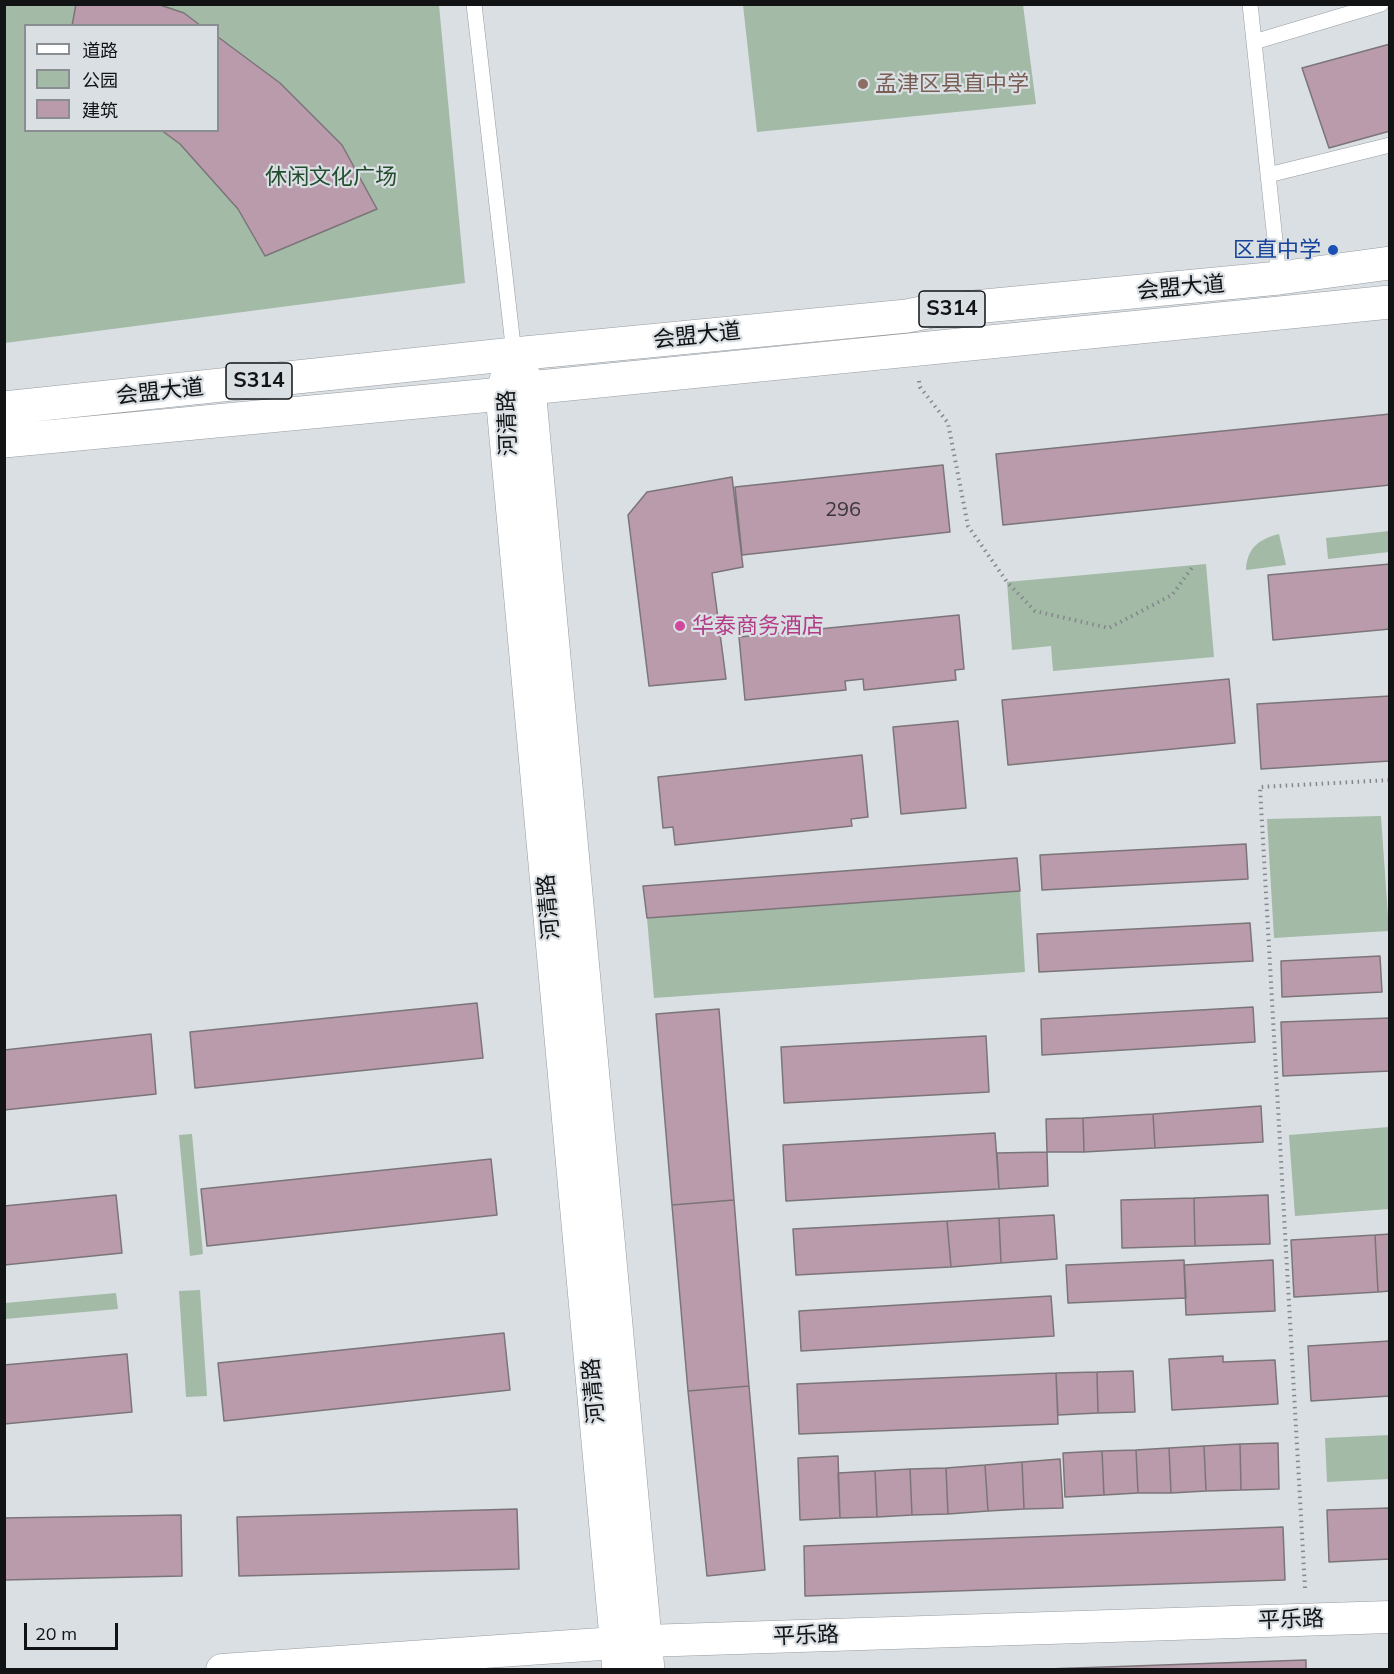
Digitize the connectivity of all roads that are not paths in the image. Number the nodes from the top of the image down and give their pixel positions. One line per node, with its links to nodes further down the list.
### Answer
1 (474, 4): 10 (lane)
2 (1250, 4): 4 (lane)
3 (1381, 4): 4 (lane)
4 (1254, 42): 6 (lane)
5 (1389, 145): 6 (lane)
6 (1268, 175): 8 (lane)
7 (1389, 263): 8 (main road, 会盟大道 / S314)
8 (1279, 278): 10 (main road, 会盟大道 / S314)
9 (1389, 302): 11 (main road, 会盟大道 / S314)
10 (514, 354): 11 (main road, 河清路); 12 (main road, 会盟大道 / S314)
11 (516, 391): 13 (main road, 会盟大道 / S314); 15 (main road, 河清路)
12 (4, 408)
13 (4, 441)
14 (1389, 1617): 15 (street, 平乐路)
15 (632, 1656): 16 (street, 平乐路)
16 (222, 1670)

